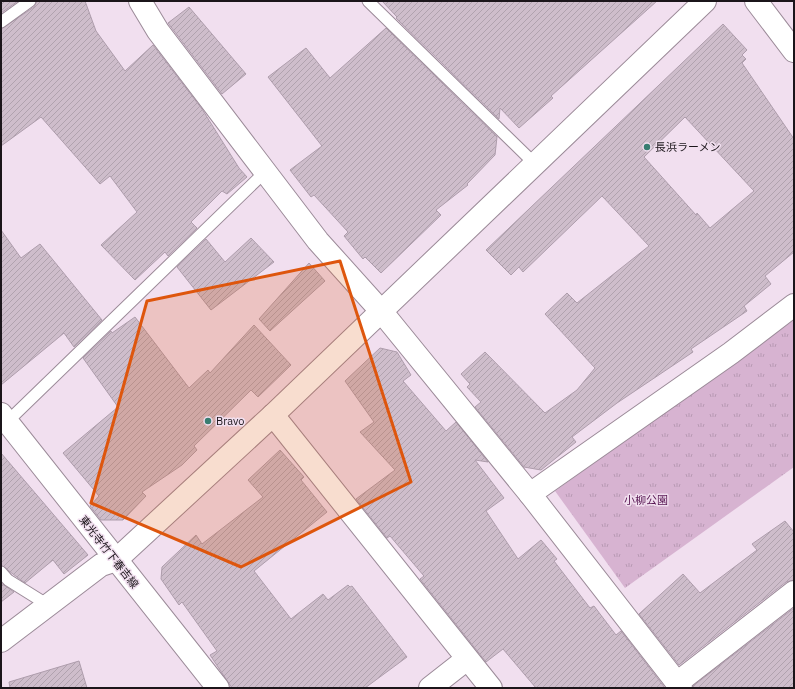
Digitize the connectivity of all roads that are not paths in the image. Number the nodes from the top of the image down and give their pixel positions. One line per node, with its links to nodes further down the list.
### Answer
1 (30, 1): 6 (lane)
2 (140, 1): 9 (street)
3 (368, 1): 8 (lane)
4 (705, 1): 8 (street)
5 (756, 1): 7 (street)
6 (1, 22)
7 (794, 52)
8 (535, 164): 11 (street)
9 (265, 172): 11 (street); 13 (lane)
10 (794, 305): 14 (street)
11 (382, 311): 12 (street); 14 (street)
12 (273, 415): 15 (street); 20 (street)
13 (4, 418): 15 (street, 東光寺竹下春吉線)
14 (530, 494): 22 (street)
15 (116, 560): 18 (street); 21 (street, 東光寺竹下春吉線)
16 (1, 572): 18 (lane)
17 (794, 592): 22 (street)
18 (48, 605): 19 (street)
19 (1, 641)
20 (467, 659): 23 (street); 24 (street)
21 (213, 685)
22 (679, 686)
23 (430, 688)
24 (491, 688)

